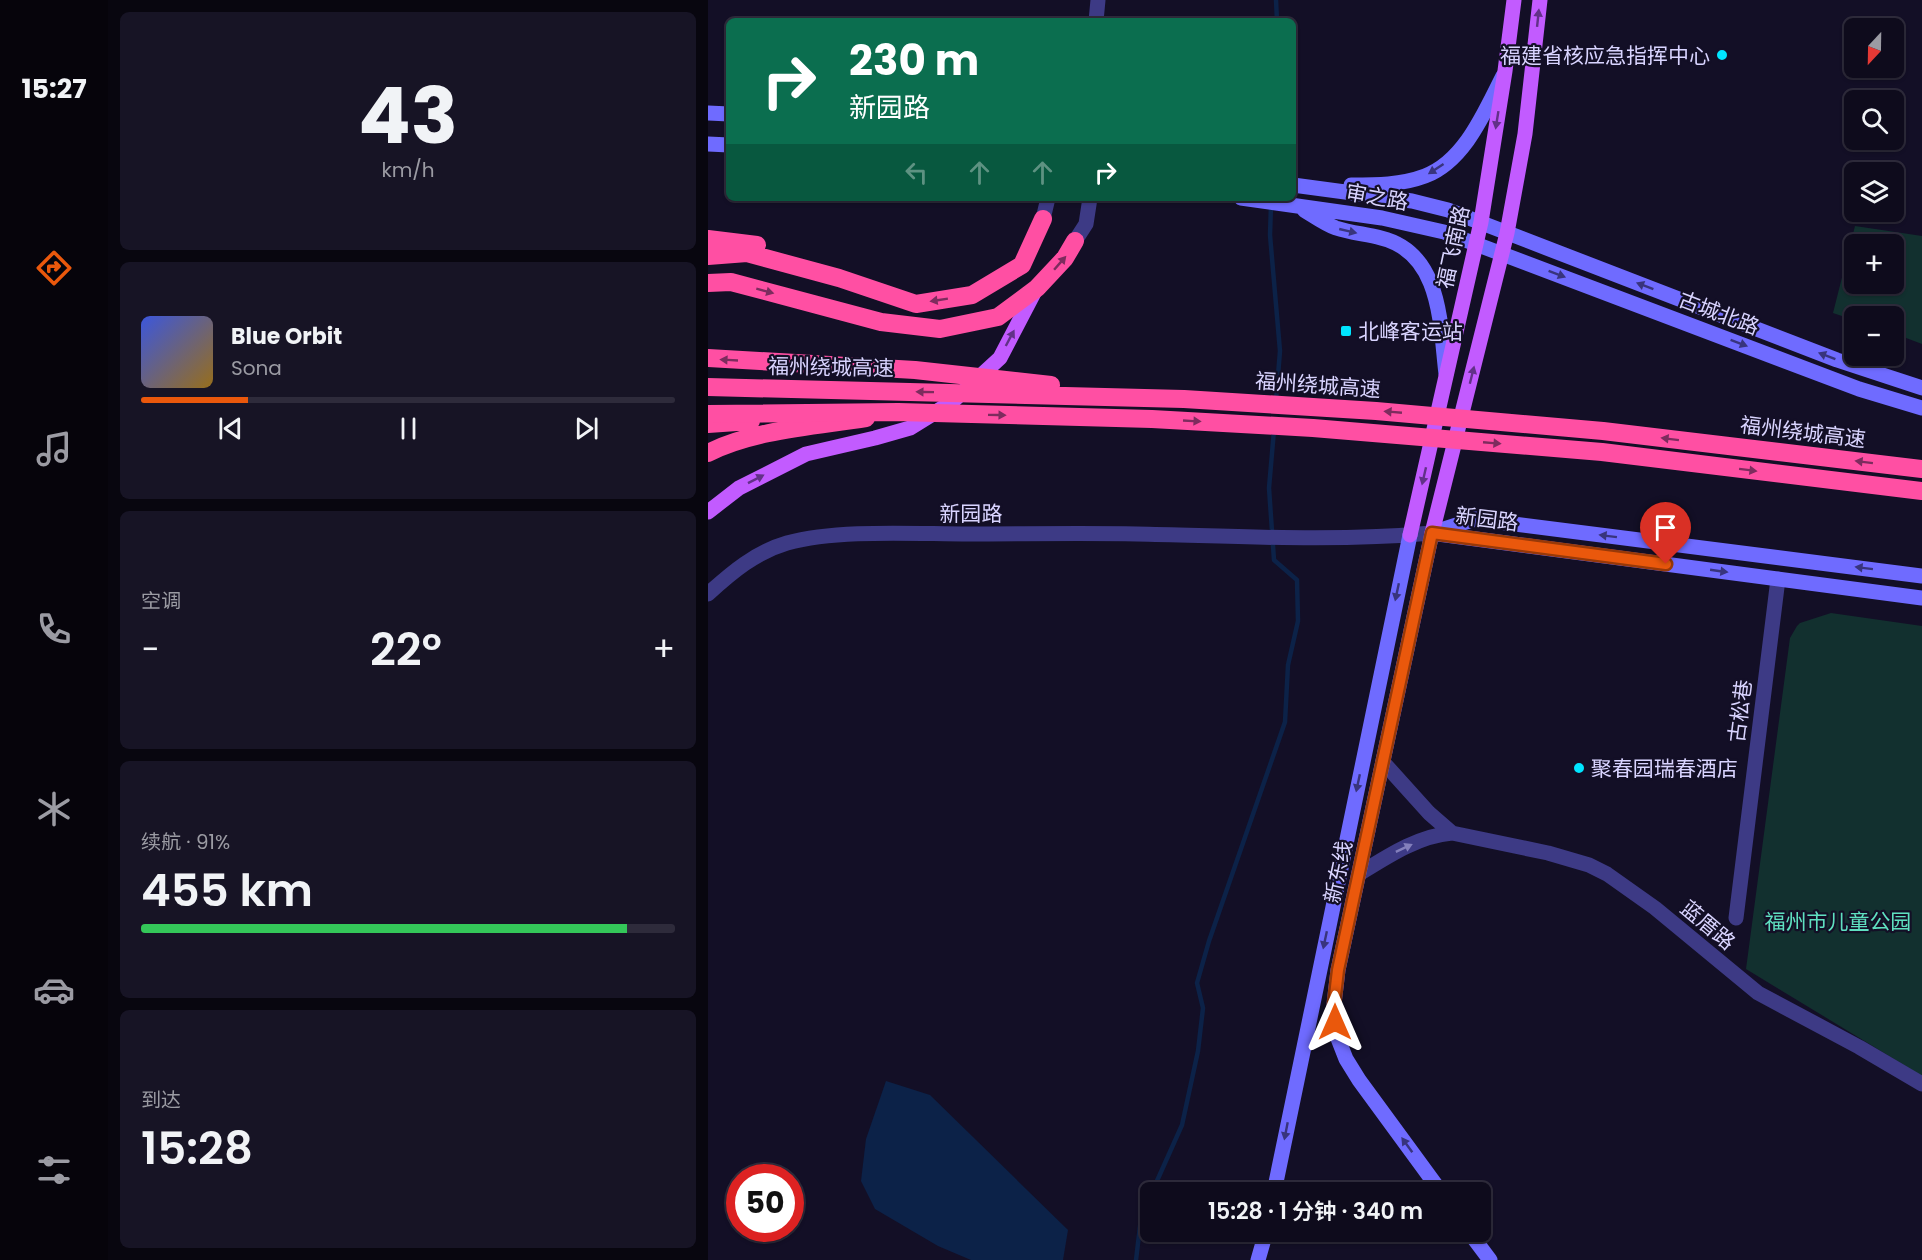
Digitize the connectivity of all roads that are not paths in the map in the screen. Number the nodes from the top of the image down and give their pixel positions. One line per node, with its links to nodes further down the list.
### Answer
1 (1098, 0): 4 (street)
2 (1514, 0): 5 (main road, 福飞南路)
3 (1540, 0): 18 (main road, one-way to 3)
4 (1096, 18)
5 (1505, 71): 10 (main road, one-way to 10); 17 (main road, 福飞南路, one-way to 17)
6 (708, 113): 7 (main road)
7 (726, 114)
8 (708, 144): 9 (main road)
9 (726, 145)
10 (1296, 185)
11 (1296, 185): 17 (main road, 审之路)
12 (1047, 201): 16 (street)
13 (1090, 201): 20 (street)
14 (1265, 201): 15 (main road, 审之路)
15 (1296, 205): 21 (main road, 审之路); 28 (main road, one-way to 28)
16 (1043, 219): 24 (highway, one-way to 24)
17 (1481, 222): 18 (main road, 审之路); 21 (main road, 福飞南路)
18 (1507, 233): 22 (main road); 30 (main road, 古城北路, one-way to 18)
19 (708, 239): 24 (highway)
20 (1076, 241): 26 (highway, one-way to 20)
21 (1476, 243): 22 (main road, 审之路); 28 (main road, 福飞南路)
22 (1502, 253): 32 (main road, 古城北路, one-way to 32); 40 (main road, one-way to 22)
23 (708, 256): 24 (highway)
24 (839, 278)
25 (708, 284): 26 (highway, one-way to 26)
26 (1037, 288): 39 (main road, one-way to 26)
27 (708, 358): 31 (highway, one-way to 27, bridge)
28 (1446, 376): 41 (main road, 福飞南路, one-way to 41)
29 (708, 387): 31 (highway, 福州绕城高速, one-way to 29, bridge)
30 (1922, 388)
31 (1184, 399): 37 (highway, 福州绕城高速, one-way to 31, bridge)
32 (1922, 408)
33 (898, 412): 34 (highway, 福州绕城高速, bridge); 35 (highway, bridge); 36 (highway, bridge); 38 (highway, 福州绕城高速, one-way to 38, bridge)
34 (708, 414)
35 (708, 424)
36 (708, 453)
37 (1922, 470)
38 (1922, 491)
39 (708, 512)
40 (1432, 533): 41 (street, 新园路); 42 (main road, 新园路, one-way to 40); 43 (main road, 新园路, one-way to 43); 46 (main road, 新东线)
41 (1410, 535): 44 (street, 新园路); 51 (main road, 新东线, one-way to 51)
42 (1922, 576)
43 (1778, 579): 45 (main road, 新园路); 49 (street, 古松巷)
44 (708, 594)
45 (1922, 598)
46 (1383, 762): 47 (street); 48 (main road, 新东线)
47 (1452, 833): 48 (street, one-way to 47); 50 (street, 蓝厝路)
48 (1359, 874): 52 (main road, 新东线, one-way to 48)
49 (1736, 918)
50 (1922, 1084)
51 (1276, 1182)
52 (1434, 1182)
53 (1263, 1242): 55 (main road)
54 (1476, 1242): 56 (main road)
55 (1258, 1260)
56 (1490, 1260)

